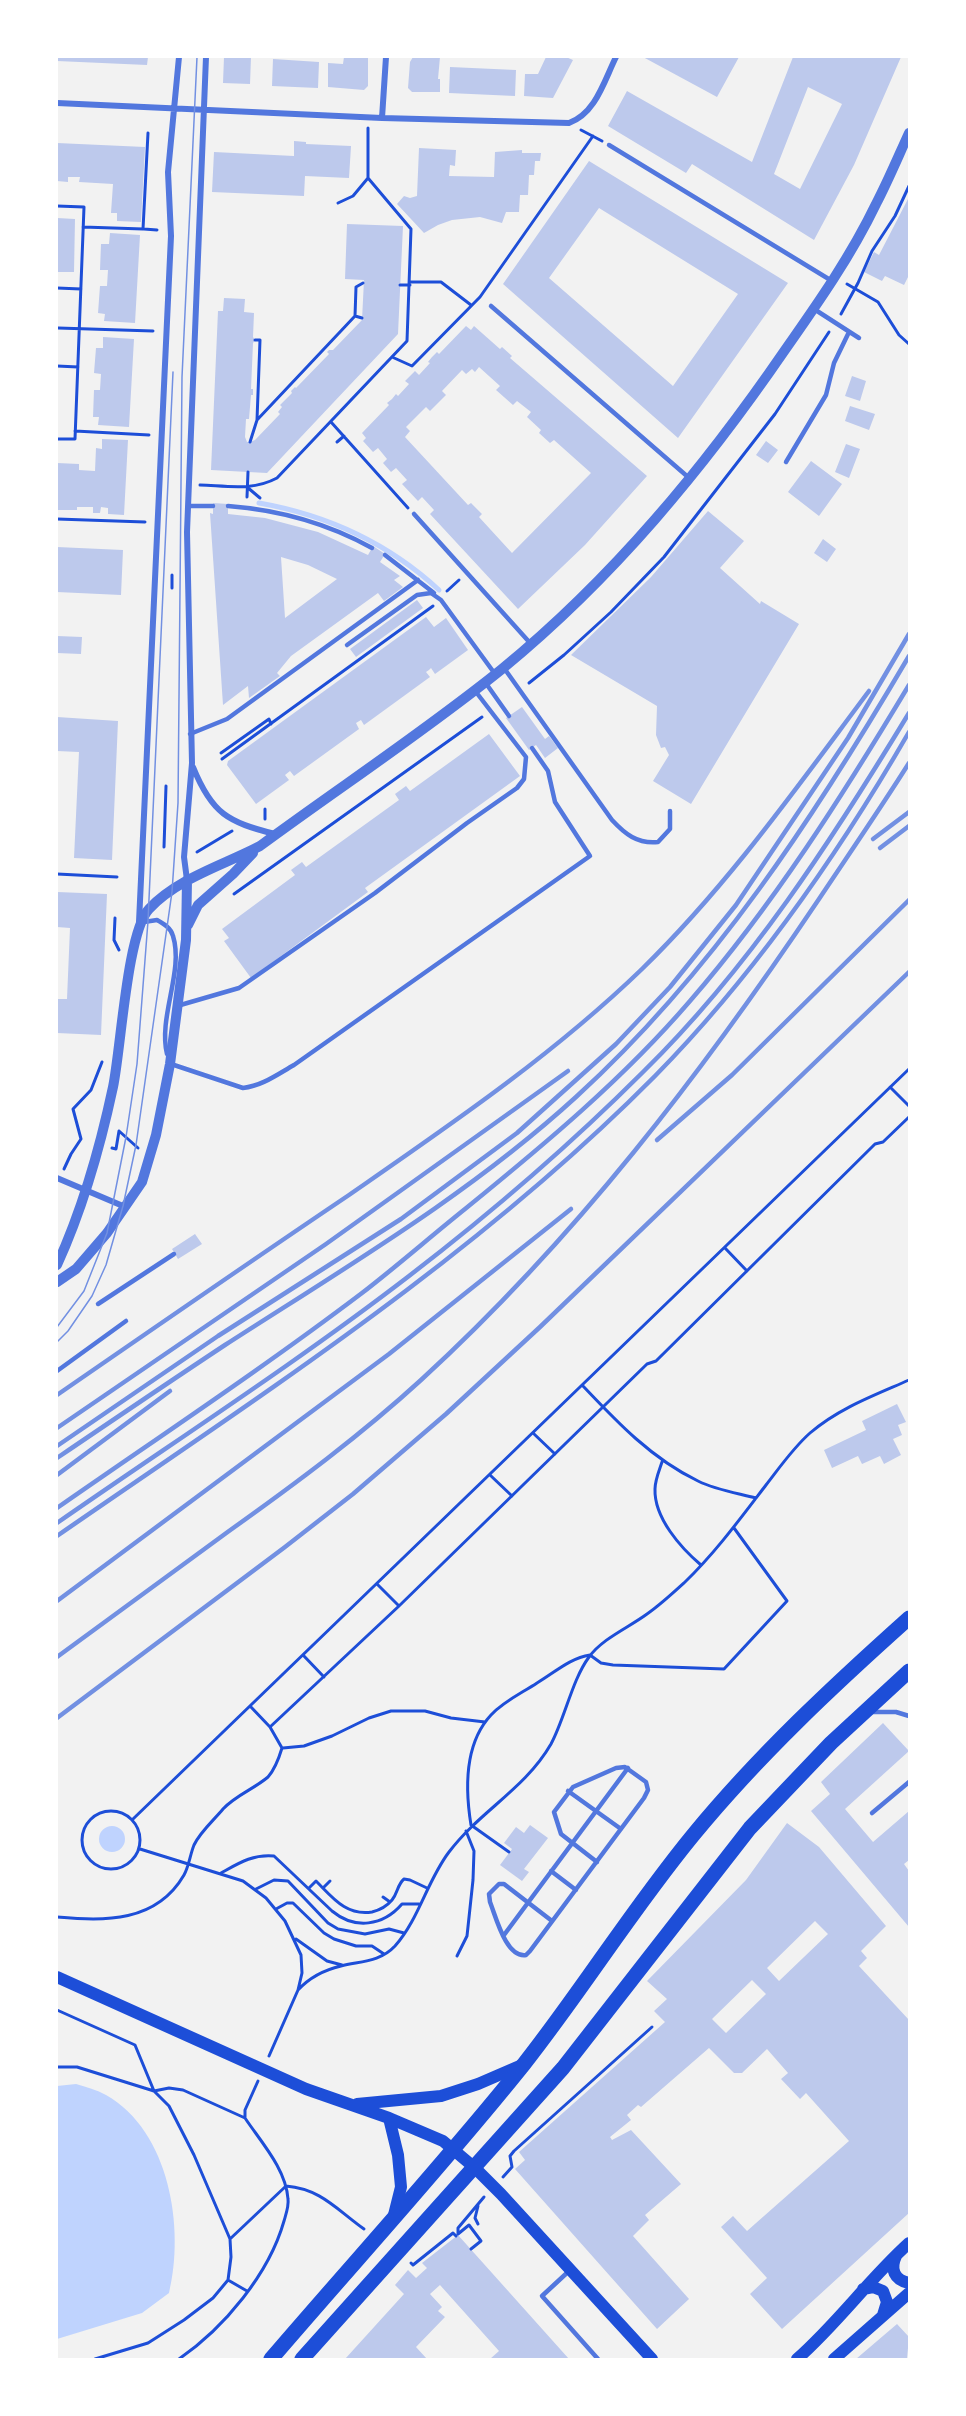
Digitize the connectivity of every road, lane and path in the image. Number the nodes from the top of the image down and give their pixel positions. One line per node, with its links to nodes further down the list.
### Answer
1 (179, 57): 6 (street)
2 (206, 57): 7 (street)
3 (386, 57): 9 (street)
4 (616, 57): 10 (street)
5 (57, 103): 6 (street)
6 (175, 109): 7 (street); 107 (street)
7 (204, 110): 8 (street); 60 (street)
8 (369, 117): 9 (street); 17 (path)
9 (382, 118): 10 (street)
10 (569, 123): 13 (path)
11 (148, 133): 15 (path)
12 (909, 133): 24 (street)
13 (593, 136): 14 (path); 31 (path)
14 (609, 145): 24 (lane)
15 (146, 171): 16 (path); 22 (path)
16 (156, 172)
17 (368, 178): 19 (path); 26 (path)
18 (909, 186): 29 (path)
19 (338, 203)
20 (57, 206): 21 (path)
21 (83, 227): 22 (path); 30 (path)
22 (143, 229): 23 (path)
23 (157, 230)
24 (834, 279): 29 (path); 33 (street)
25 (363, 283): 34 (path)
26 (410, 283): 27 (path); 31 (path); 44 (path)
27 (400, 285)
28 (57, 288): 30 (path)
29 (855, 288): 36 (path); 43 (path)
30 (81, 289): 38 (path)
31 (471, 305): 44 (path)
32 (491, 306): 59 (lane)
33 (814, 309): 36 (lane); 59 (street)
34 (355, 316): 35 (path); 49 (path)
35 (362, 318)
36 (835, 323): 40 (lane); 84 (path)
37 (58, 328): 38 (path)
38 (79, 329): 39 (path); 46 (path)
39 (153, 331)
40 (849, 332): 41 (lane); 57 (lane)
41 (859, 338)
42 (255, 340): 48 (path)
43 (909, 344)
44 (392, 357): 50 (path)
45 (57, 366): 46 (path)
46 (78, 367): 51 (path)
47 (252, 392): 48 (path)
48 (257, 393): 49 (path)
49 (257, 420): 55 (path)
50 (331, 422): 53 (path); 61 (path)
51 (75, 431): 52 (path); 54 (path)
52 (149, 435)
53 (344, 436): 56 (path); 67 (path)
54 (57, 439)
55 (250, 442)
56 (337, 442)
57 (786, 462)
58 (248, 472): 61 (path)
59 (690, 478): 79 (street)
60 (189, 485): 61 (path); 63 (street)
61 (247, 487): 62 (path); 66 (path)
62 (262, 500)
63 (188, 506): 64 (lane); 88 (street)
64 (213, 506)
65 (228, 506): 66 (lane)
66 (246, 507): 70 (lane)
67 (414, 514): 72 (lane)
68 (57, 519): 69 (path)
69 (145, 522)
70 (372, 548)
71 (385, 555): 74 (lane)
72 (467, 573): 76 (path); 79 (lane)
73 (172, 575): 75 (path)
74 (418, 580): 77 (lane); 88 (lane)
75 (172, 588)
76 (447, 591)
77 (436, 595): 78 (lane); 80 (lane)
78 (441, 600): 81 (lane); 87 (path)
79 (531, 644): 81 (street)
80 (347, 645)
81 (499, 671): 82 (street); 84 (lane)
82 (485, 682): 83 (street); 86 (lane)
83 (474, 690): 85 (lane); 98 (street)
84 (520, 691): 96 (lane)
85 (491, 711): 105 (path); 110 (lane)
86 (509, 716)
87 (272, 724): 90 (path); 91 (path)
88 (190, 734): 92 (street)
89 (532, 748): 93 (lane)
90 (222, 753)
91 (222, 759)
92 (192, 763): 97 (street); 104 (street)
93 (548, 771): 94 (lane); 112 (lane)
94 (556, 773)
95 (166, 786): 100 (path)
96 (670, 811)
97 (238, 823): 98 (street); 101 (path)
98 (276, 834): 99 (street)
99 (260, 846): 104 (street); 108 (street)
100 (164, 847)
101 (195, 853)
102 (57, 874): 103 (path)
103 (117, 877)
104 (187, 880): 107 (street); 108 (street)
105 (229, 898)
106 (115, 918): 109 (path)
107 (139, 924): 112 (lane); 120 (street)
108 (186, 932): 110 (street)
109 (120, 952)
110 (177, 1006): 112 (street)
111 (102, 1059): 119 (path)
112 (170, 1064): 121 (street)
113 (909, 1069): 114 (path)
114 (890, 1087): 115 (path); 122 (path)
115 (909, 1106)
116 (909, 1117): 125 (path)
117 (116, 1149): 118 (path)
118 (141, 1150)
119 (58, 1178): 120 (street)
120 (86, 1190): 121 (street); 124 (street)
121 (123, 1206): 126 (street)
122 (725, 1248): 125 (path); 131 (path)
123 (174, 1254): 127 (lane)
124 (57, 1265)
125 (747, 1271): 132 (path)
126 (57, 1282)
127 (98, 1304)
128 (126, 1321): 129 (lane)
129 (57, 1371)
130 (909, 1380): 138 (path)
131 (583, 1385): 132 (path); 133 (path)
132 (604, 1407): 134 (path); 135 (path)
133 (533, 1433): 134 (path); 136 (path)
134 (555, 1454): 137 (path)
135 (662, 1462): 138 (path); 140 (path)
136 (490, 1475): 137 (path); 141 (path)
137 (512, 1496): 142 (path)
138 (756, 1498): 139 (path)
139 (734, 1528): 140 (path); 145 (path)
140 (701, 1565): 145 (path)
141 (377, 1584): 142 (path); 144 (path)
142 (399, 1606): 147 (path)
143 (909, 1618): 202 (main road)
144 (303, 1655): 147 (path); 148 (path)
145 (590, 1655): 151 (path); 160 (path)
146 (909, 1671): 149 (main road)
147 (324, 1677): 152 (path)
148 (250, 1706): 152 (path); 159 (path)
149 (863, 1713): 150 (lane); 211 (main road)
150 (909, 1716)
151 (485, 1722): 153 (path); 160 (path)
152 (270, 1727): 153 (path)
153 (282, 1748): 167 (path)
154 (628, 1768): 156 (lane); 157 (lane); 161 (lane)
155 (909, 1782): 158 (lane)
156 (568, 1791): 157 (lane); 163 (lane)
157 (596, 1811): 161 (lane); 163 (lane)
158 (872, 1813)
159 (133, 1819): 164 (path); 164 (path)
160 (471, 1825): 162 (path); 165 (path)
161 (621, 1829): 166 (lane)
162 (466, 1832): 173 (path); 195 (path)
163 (572, 1843): 166 (lane); 168 (lane)
164 (140, 1849): 167 (path)
165 (509, 1852)
166 (597, 1862): 175 (lane)
167 (189, 1864): 169 (path); 186 (path)
168 (551, 1871): 175 (lane); 180 (lane)
169 (221, 1873): 171 (path); 174 (path)
170 (330, 1881): 172 (path)
171 (308, 1888): 172 (path); 176 (path)
172 (323, 1888): 183 (path)
173 (427, 1888): 179 (path); 181 (path)
174 (256, 1889): 178 (path); 182 (path)
175 (576, 1890): 188 (lane)
176 (312, 1892): 178 (path); 189 (path)
177 (383, 1897): 179 (path)
178 (304, 1899): 184 (path)
179 (390, 1902): 183 (path)
180 (528, 1902): 188 (lane); 192 (lane); 192 (lane)
181 (419, 1904): 187 (path); 190 (path)
182 (276, 1909): 185 (path); 193 (path)
183 (380, 1909): 187 (path)
184 (314, 1910): 185 (path); 191 (path)
185 (307, 1916): 194 (path)
186 (57, 1917)
187 (386, 1918): 189 (path)
188 (552, 1921): 192 (lane)
189 (363, 1924): 191 (path)
190 (404, 1933): 191 (path); 194 (path)
191 (365, 1934)
192 (504, 1935)
193 (294, 1938): 196 (path); 198 (path)
194 (385, 1954): 196 (path)
195 (457, 1956)
196 (344, 1965): 198 (path)
197 (57, 1977): 206 (main road)
198 (298, 1990): 201 (path)
199 (57, 2010): 205 (path)
200 (652, 2027): 210 (path)
201 (267, 2060)
202 (525, 2062): 206 (main road); 209 (main road)
203 (57, 2067): 205 (path)
204 (258, 2080): 207 (path)
205 (154, 2091): 207 (path); 216 (path)
206 (348, 2103): 208 (main road)
207 (245, 2118): 212 (path)
208 (389, 2118): 209 (main road); 213 (main road)
209 (452, 2148): 211 (main road); 213 (main road)
210 (512, 2167)
211 (474, 2168): 220 (main road); 230 (main road)
212 (286, 2186): 214 (path); 216 (path); 224 (path)
213 (394, 2215): 229 (main road)
214 (347, 2216)
215 (478, 2224): 218 (path)
216 (230, 2239): 221 (path)
217 (909, 2243): 219 (main road)
218 (471, 2249)
219 (898, 2252): 222 (main road); 223 (main road)
220 (571, 2270): 231 (lane); 232 (main road)
221 (228, 2280): 224 (path); 227 (path)
222 (909, 2283)
223 (862, 2289): 226 (main road); 233 (main road)
224 (247, 2291): 228 (path)
225 (909, 2293): 226 (main road)
226 (882, 2317): 234 (main road)
227 (95, 2359)
228 (179, 2359)
229 (271, 2359)
230 (302, 2359)
231 (598, 2359)
232 (652, 2359)
233 (797, 2359)
234 (834, 2359)

